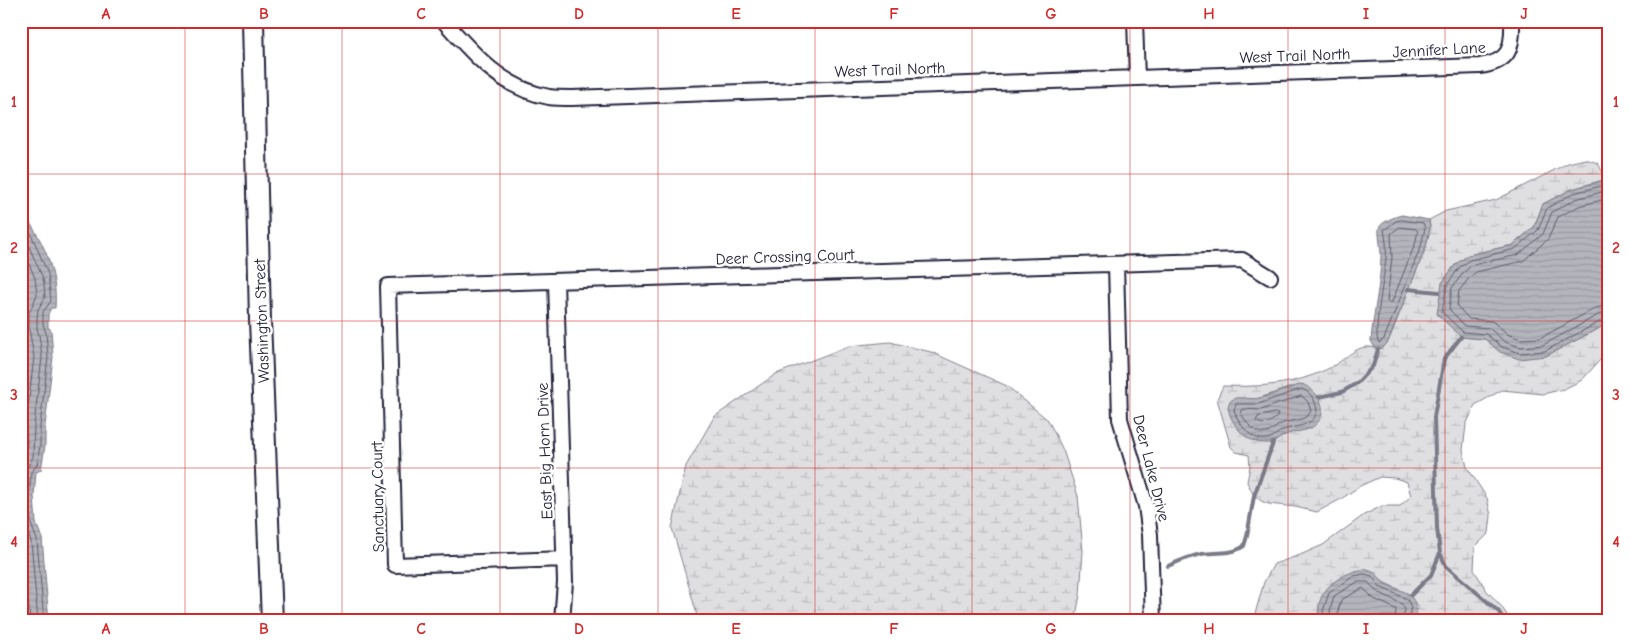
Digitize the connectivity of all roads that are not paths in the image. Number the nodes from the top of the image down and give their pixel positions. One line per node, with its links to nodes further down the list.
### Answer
1 (252, 21): 12 (main road, Washington Street)
2 (444, 21): 6 (street, West Trail North)
3 (1135, 21): 6 (street)
4 (1512, 21): 5 (street, Jennifer Lane)
5 (1365, 70): 6 (street, West Trail North)
6 (1137, 78)
7 (1116, 264): 8 (street, Deer Crossing Court); 9 (street, Deer Crossing Court); 14 (street, Deer Lake Drive)
8 (1270, 277)
9 (556, 281): 10 (street, Deer Crossing Court); 11 (street, East Big Horn Drive)
10 (391, 378): 11 (street, Sanctuary Court)
11 (565, 559): 13 (street, East Big Horn Drive)
12 (272, 621)
13 (562, 621)
14 (1153, 621)

